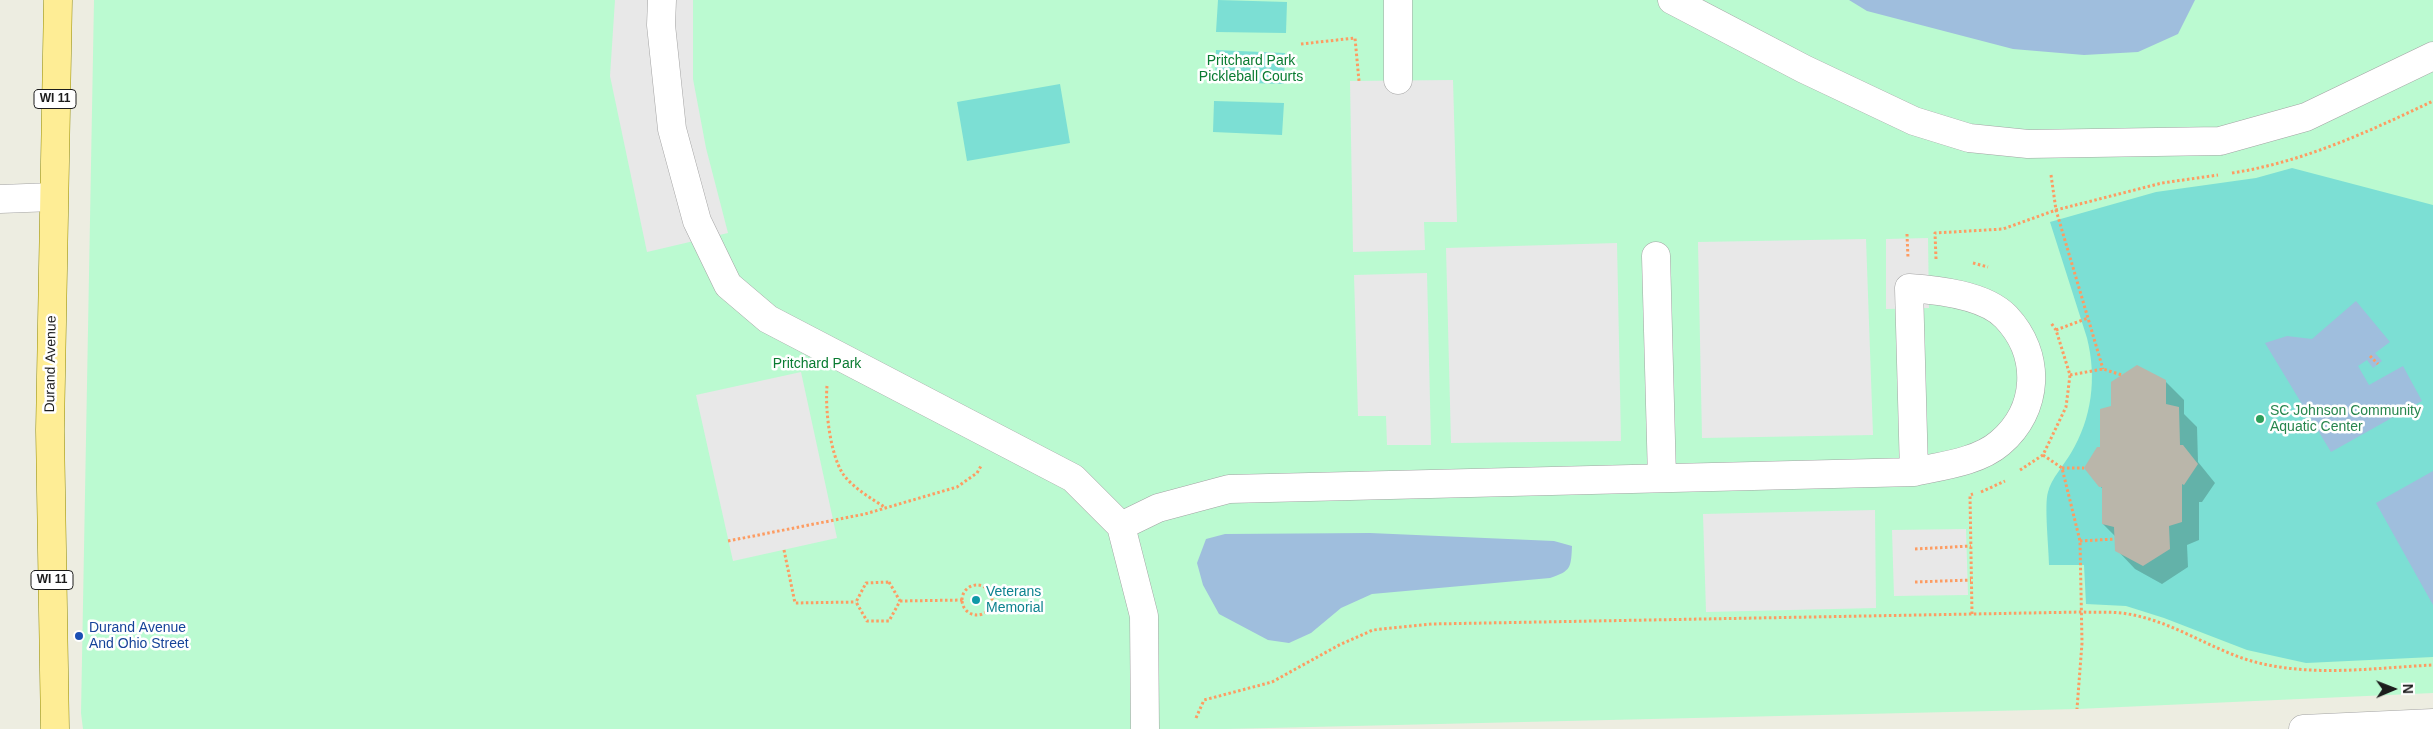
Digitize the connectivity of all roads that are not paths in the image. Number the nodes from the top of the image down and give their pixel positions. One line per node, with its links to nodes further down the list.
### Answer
1 (58, 0): 7 (main road, Durand Avenue / WI 11)
2 (662, 0): 12 (street)
3 (1398, 0): 6 (street)
4 (1672, 0): 5 (street)
5 (2433, 56)
6 (1398, 80)
7 (53, 197): 8 (street); 14 (main road, Durand Avenue / WI 11)
8 (0, 199)
9 (1656, 256): 11 (street)
10 (1914, 472): 10 (street); 11 (street)
11 (1662, 478): 12 (street)
12 (1122, 526): 15 (street)
13 (2433, 723): 16 (street)
14 (55, 729)
15 (1145, 729)
16 (2303, 729)

